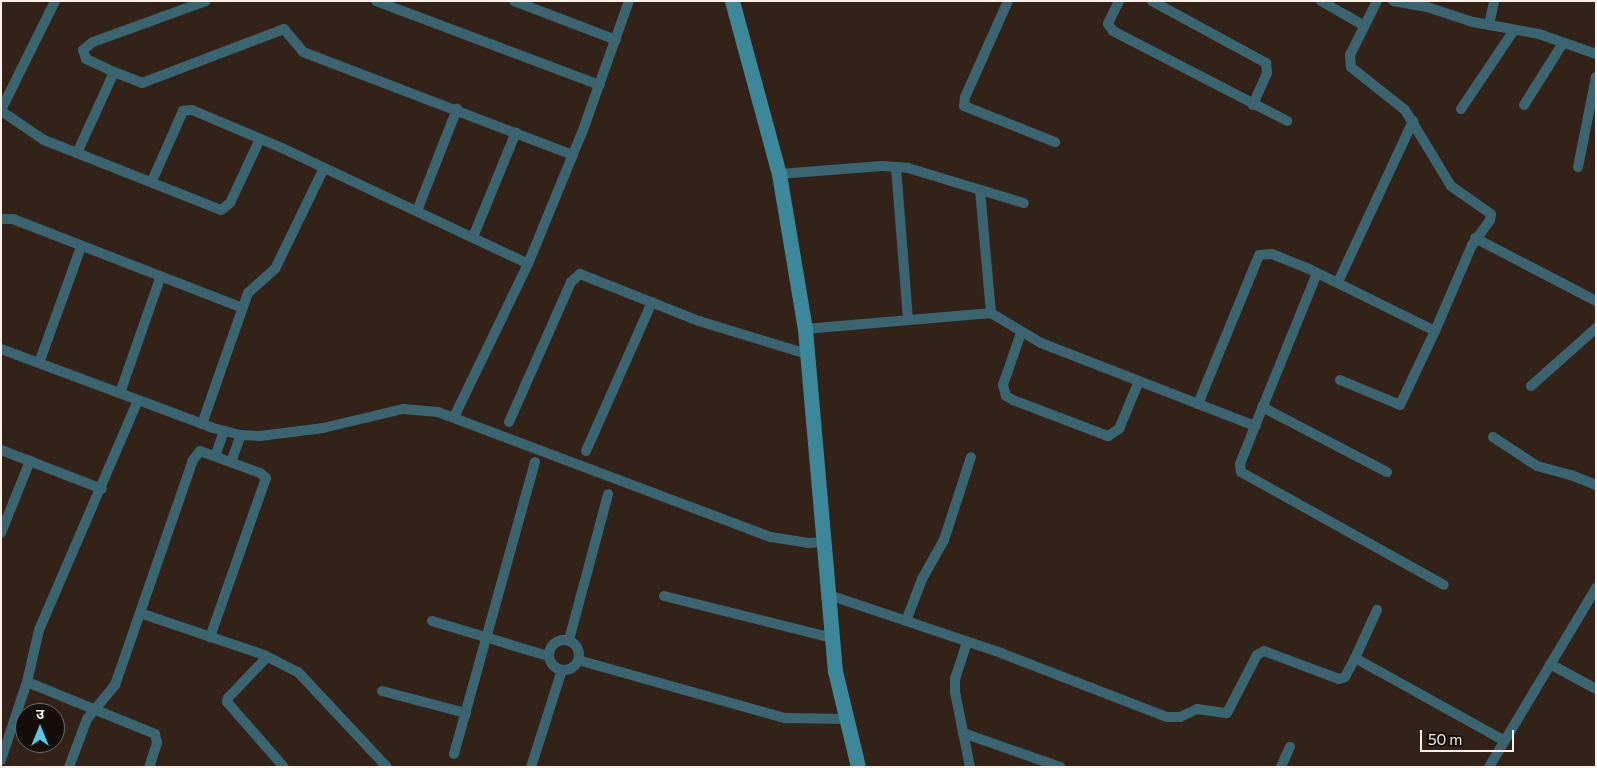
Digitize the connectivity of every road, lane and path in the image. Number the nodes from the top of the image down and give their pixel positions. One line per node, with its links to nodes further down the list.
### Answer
1 (55, 1): 27 (street)
2 (206, 1): 20 (street)
3 (376, 1): 22 (street)
4 (514, 1): 17 (street)
5 (630, 1): 17 (street)
6 (732, 1): 38 (street)
7 (1008, 1): 32 (street)
8 (1119, 1): 23 (street)
9 (1152, 1): 23 (street)
10 (1321, 1): 14 (street)
11 (1377, 1): 14 (street)
12 (1393, 1): 15 (street)
13 (1494, 1): 15 (street)
14 (1363, 24): 29 (street)
15 (1489, 25): 16 (street)
16 (1514, 30): 18 (street); 26 (street)
17 (616, 40): 22 (street)
18 (1564, 43): 19 (street); 24 (street)
19 (1596, 54)
20 (114, 72): 25 (street); 33 (street)
21 (1596, 77): 35 (street)
22 (600, 85): 34 (street)
23 (1253, 105): 28 (street)
24 (1524, 105)
25 (457, 109): 30 (street); 42 (street)
26 (1460, 109)
27 (1, 111): 33 (street)
28 (1287, 121)
29 (1413, 121): 45 (street); 50 (street)
30 (516, 132): 34 (street); 44 (street)
31 (260, 139): 37 (street); 39 (street); 39 (street)
32 (1055, 142)
33 (77, 153): 39 (street)
34 (573, 155): 47 (street)
35 (1578, 166)
36 (896, 167): 38 (street); 40 (street); 55 (street)
37 (324, 168): 42 (street); 53 (street)
38 (779, 174): 57 (street)
39 (152, 181)
40 (980, 190): 41 (street); 54 (street)
41 (1024, 203)
42 (417, 211): 44 (street)
43 (1, 219): 46 (street)
44 (473, 237): 47 (street)
45 (1476, 238): 51 (street); 58 (street)
46 (80, 247): 49 (street); 62 (street)
47 (528, 264): 70 (street)
48 (1317, 273): 50 (street); 68 (street); 69 (street)
49 (160, 278): 53 (street); 66 (street)
50 (1338, 282): 58 (street)
51 (1596, 301)
52 (652, 302): 61 (street); 71 (street); 78 (street)
53 (242, 308): 72 (street)
54 (990, 314): 55 (street); 59 (street)
55 (908, 320): 57 (street)
56 (1596, 328): 65 (street)
57 (805, 329): 61 (street)
58 (1435, 331): 63 (street)
59 (1021, 333): 64 (street); 64 (street)
60 (1, 349): 62 (street)
61 (807, 354): 89 (street)
62 (39, 363): 66 (street)
63 (1340, 380)
64 (1139, 381): 68 (street)
65 (1531, 386)
66 (120, 393): 67 (street)
67 (138, 400): 72 (street); 86 (street)
68 (1198, 404): 73 (street)
69 (1262, 407): 73 (street); 84 (street)
70 (454, 417): 75 (street); 89 (street)
71 (509, 422)
72 (202, 424): 74 (street)
73 (1255, 426): 90 (street)
74 (224, 431): 75 (street); 79 (street)
75 (241, 434): 82 (street)
76 (1493, 437): 85 (street)
77 (1, 450): 81 (street)
78 (586, 451)
79 (214, 456): 82 (street); 95 (street)
80 (971, 457): 97 (street)
81 (30, 461): 86 (street); 88 (street)
82 (231, 462): 98 (street)
83 (535, 462): 99 (street)
84 (1387, 472)
85 (1596, 485)
86 (102, 489): 109 (street)
87 (608, 494): 101 (street)
88 (1, 533)
89 (824, 542): 92 (street)
90 (1444, 585)
91 (1596, 588): 107 (street)
92 (829, 595): 97 (street); 100 (street)
93 (664, 596): 100 (street)
94 (1377, 610): 105 (street)
95 (140, 612): 98 (street); 112 (street)
96 (432, 621): 99 (street)
97 (906, 621): 102 (street)
98 (210, 637): 104 (street)
99 (488, 638): 103 (street); 113 (street)
100 (832, 638): 114 (street)
101 (570, 640): 103 (street); 106 (street)
102 (967, 642): 105 (street); 115 (street)
103 (548, 656): 108 (street)
104 (267, 657): 122 (street); 123 (street)
105 (1355, 658): 116 (street)
106 (578, 660): 108 (street); 114 (street)
107 (1550, 664): 110 (street); 116 (street)
108 (562, 670): 124 (street)
109 (27, 682): 112 (street); 119 (street)
110 (1596, 689)
111 (382, 690): 113 (street)
112 (95, 707): 120 (street); 121 (street)
113 (466, 713): 118 (street)
114 (847, 719): 125 (street)
115 (963, 734): 126 (street); 127 (street)
116 (1505, 741): 129 (street)
117 (1290, 747): 128 (street)
118 (454, 754)
119 (1, 760)
120 (69, 767)
121 (149, 767)
122 (284, 767)
123 (387, 767)
124 (531, 767)
125 (858, 767)
126 (970, 767)
127 (1060, 767)
128 (1281, 767)
129 (1489, 767)

